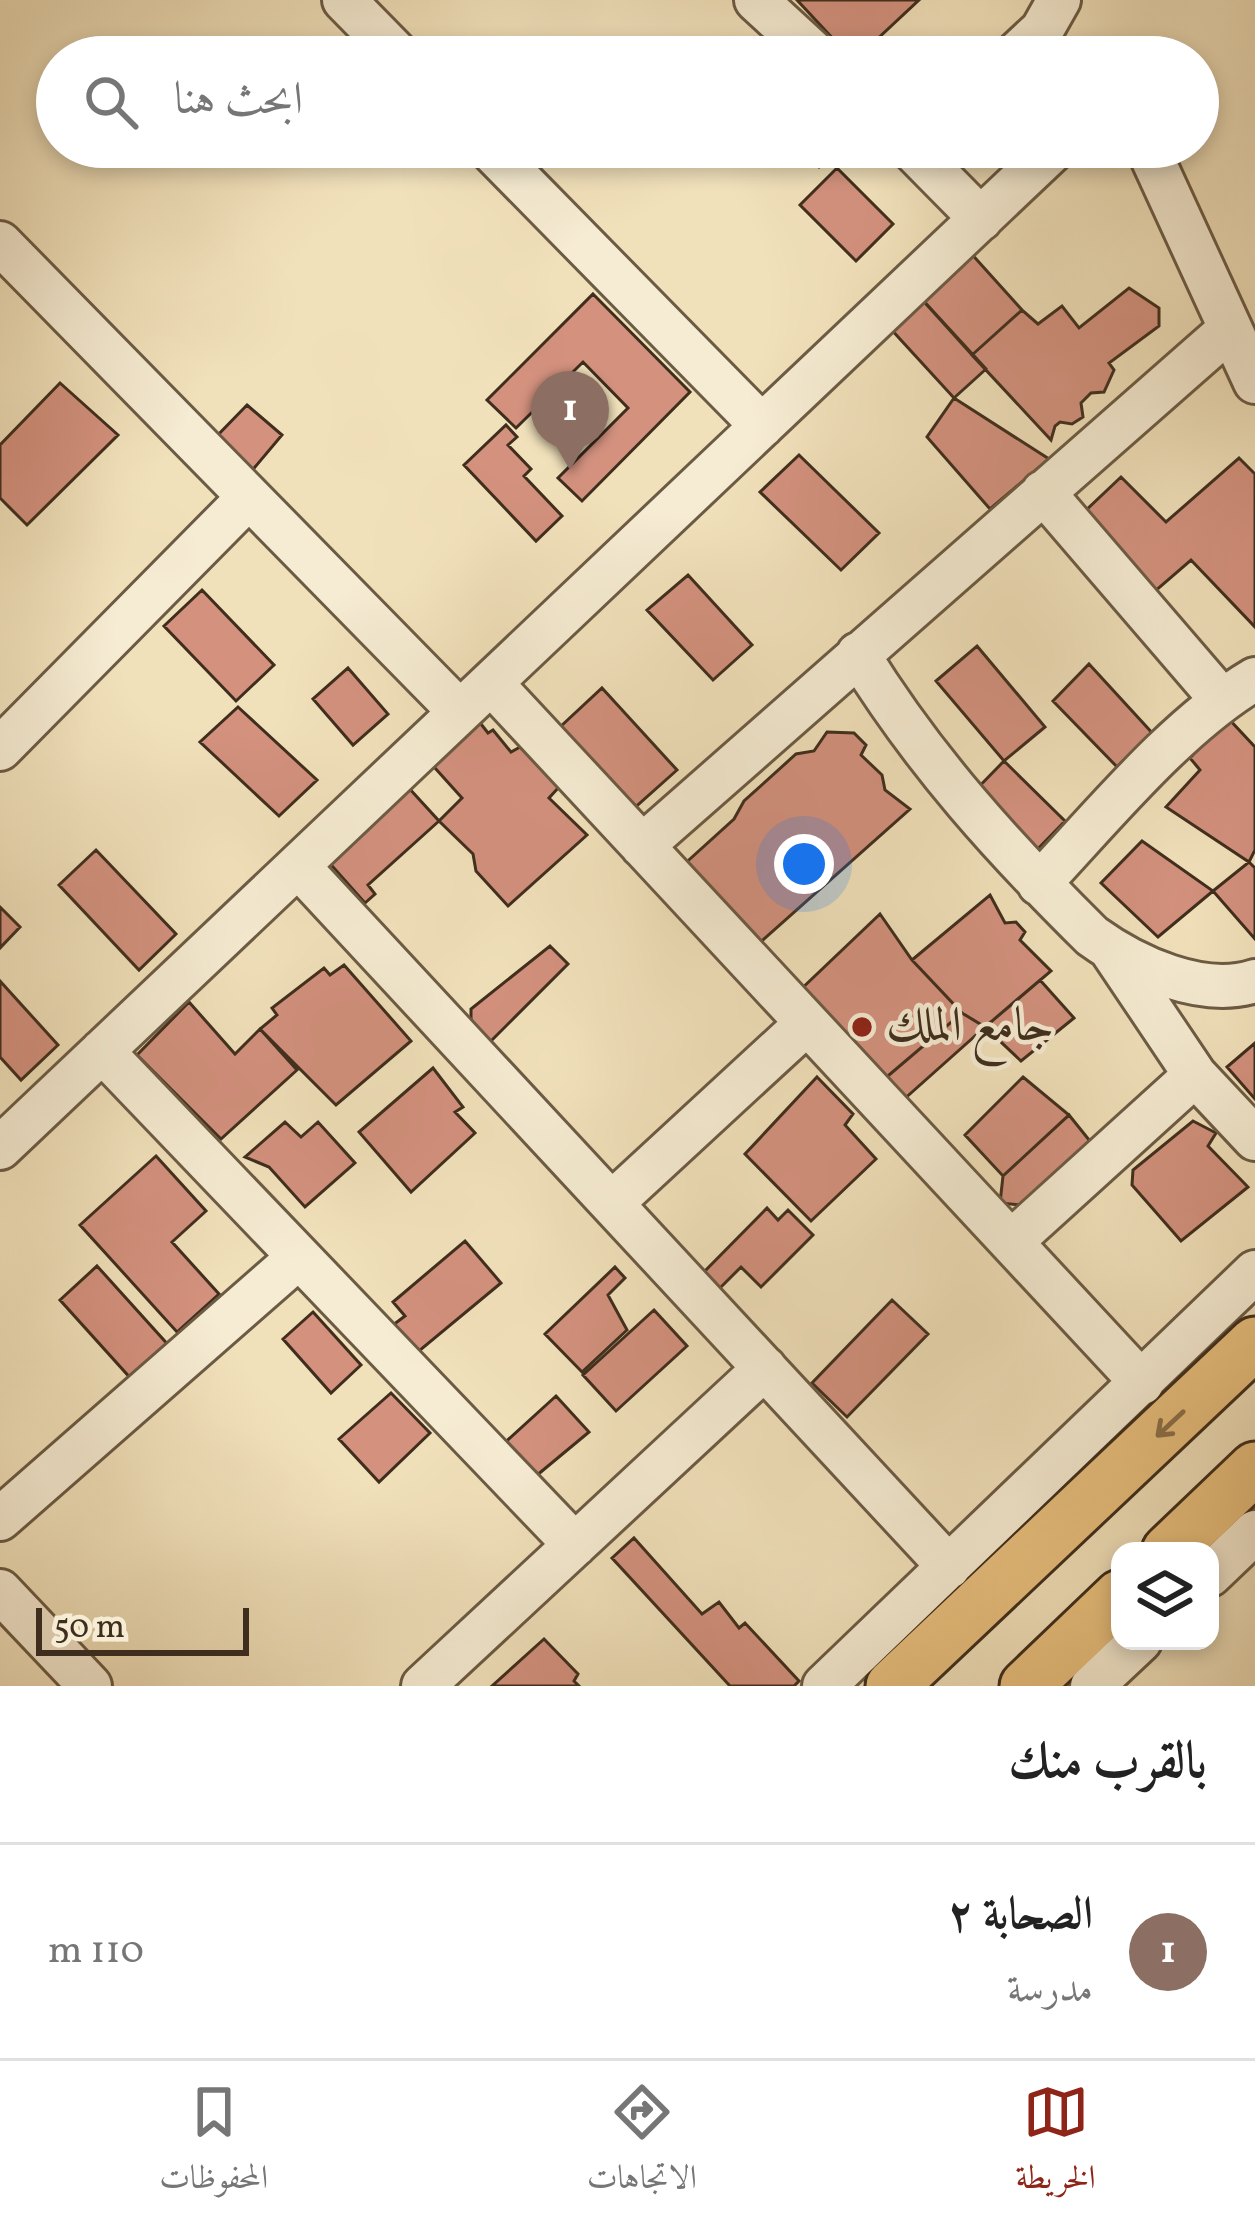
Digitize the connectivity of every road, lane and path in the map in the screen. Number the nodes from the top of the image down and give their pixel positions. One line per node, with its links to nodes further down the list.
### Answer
1 (344, 0): 4 (street)
2 (756, 0): 5 (street)
3 (1058, 0): 6 (street)
4 (379, 36)
5 (795, 36)
6 (1036, 36)
7 (509, 168): 15 (street)
8 (931, 168): 11 (street)
9 (1034, 168): 11 (street)
10 (1158, 168): 13 (street)
11 (981, 218): 15 (street)
12 (0, 243): 17 (street)
13 (1230, 328): 14 (street); 16 (street)
14 (1255, 382)
15 (762, 426): 20 (street)
16 (1043, 492): 18 (street); 19 (street)
17 (249, 497): 20 (street); 21 (street)
18 (858, 654): 22 (street); 24 (street)
19 (1238, 689): 24 (street)
20 (476, 697): 22 (street); 23 (street)
21 (4, 734)
22 (642, 846): 27 (street)
23 (298, 866): 28 (street); 32 (street)
24 (1040, 884): 25 (street)
25 (1112, 950): 26 (street); 29 (street)
26 (1255, 981)
27 (807, 1023): 32 (street); 33 (street)
28 (102, 1051): 31 (street); 34 (street)
29 (1195, 1075): 30 (street); 33 (street)
30 (1255, 1139)
31 (0, 1148)
32 (612, 1203): 37 (street)
33 (1011, 1242): 38 (street)
34 (299, 1257): 40 (street); 43 (street)
35 (1255, 1272): 38 (street)
36 (1255, 1343): 52 (main road, one-way to 52)
37 (765, 1368): 43 (street); 45 (street)
38 (1142, 1383): 45 (street)
39 (1255, 1468): 42 (main road)
40 (0, 1519)
41 (1255, 1532): 44 (street)
42 (1177, 1542)
43 (575, 1545): 50 (street)
44 (1219, 1566)
45 (950, 1567): 51 (street)
46 (0, 1591): 49 (street)
47 (1111, 1605): 53 (main road)
48 (1130, 1650): 54 (street)
49 (91, 1686)
50 (423, 1686)
51 (824, 1686)
52 (892, 1686)
53 (1026, 1686)
54 (1092, 1686)

